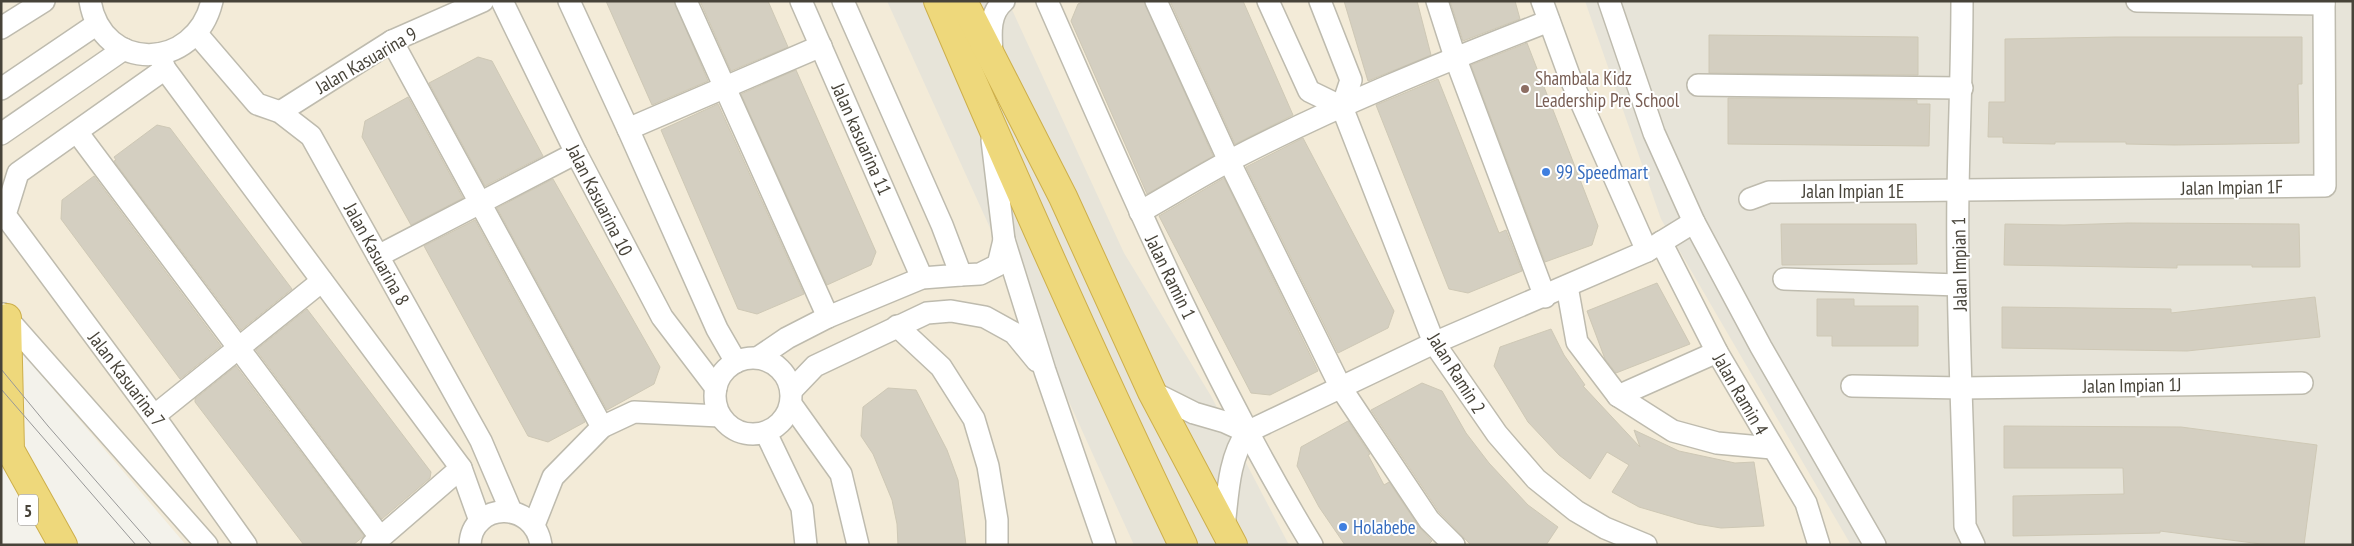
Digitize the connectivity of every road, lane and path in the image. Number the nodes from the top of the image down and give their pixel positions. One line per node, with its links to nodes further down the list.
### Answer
1 (44, 1): 23 (street)
2 (90, 1): 25 (street)
3 (212, 1): 27 (street)
4 (483, 1): 28 (street, Jalan Kasuarina 9)
5 (502, 1): 44 (street, Jalan Kasuarina 10)
6 (569, 1): 41 (street)
7 (686, 1): 35 (street)
8 (801, 1): 29 (street, Jalan kasuarina 11)
9 (843, 1): 56 (street, Jalan kasuarina 11)
10 (938, 1): 40 (highway)
11 (963, 1): 32 (highway)
12 (1004, 1): 32 (street)
13 (1047, 1): 50 (street, Jalan Ramin 1)
14 (1156, 1): 45 (street)
15 (1268, 1): 38 (street)
16 (1320, 1): 38 (street)
17 (1437, 1): 31 (street)
18 (1542, 1): 24 (street, Jalan Ramin 4)
19 (1609, 1): 52 (street)
20 (1962, 1): 36 (street, Jalan Impian 1)
21 (2137, 1): 22 (street)
22 (2324, 3): 47 (street, Jalan Impian 1F)
23 (15, 8): 26 (street)
24 (1549, 21): 31 (street); 54 (street, Jalan Ramin 4)
25 (97, 24): 30 (street); 37 (street)
26 (1, 28)
27 (197, 34): 33 (street); 39 (street, Jalan Kasuarina 8)
28 (392, 41): 39 (street, Jalan Kasuarina 9); 49 (street)
29 (821, 46): 35 (street); 57 (street, Jalan kasuarina 11)
30 (124, 49): 33 (street); 43 (street)
31 (1455, 57): 38 (street); 62 (street)
32 (992, 59): 77 (highway)
33 (162, 61): 42 (street); 59 (street)
34 (1698, 85): 36 (street)
35 (726, 87): 41 (street); 64 (street)
36 (1962, 88): 47 (street, Jalan Impian 1)
37 (1, 89)
38 (1342, 106): 45 (street); 66 (street, Jalan Ramin 2)
39 (280, 112): 55 (street, Jalan Kasuarina 8)
40 (989, 120): 53 (street); 102 (highway)
41 (628, 129): 70 (street)
42 (77, 132): 51 (street); 67 (street)
43 (1, 134)
44 (576, 153): 49 (street); 74 (street, Jalan Kasuarina 10)
45 (1229, 161): 50 (street); 75 (street)
46 (1, 187): 51 (street)
47 (1958, 191): 48 (street, Jalan Impian 1E); 60 (street, Jalan Impian 1)
48 (1750, 199)
49 (480, 203): 55 (street); 82 (street)
50 (1140, 212): 83 (street, Jalan Ramin 1)
51 (4, 215): 80 (street, Jalan Kasuarina 7)
52 (1694, 222): 54 (street); 107 (street)
53 (1004, 240): 56 (street); 71 (street)
54 (1654, 247): 61 (street); 68 (street, Jalan Ramin 4)
55 (378, 256): 88 (street, Jalan Kasuarina 8)
56 (961, 275): 57 (street)
57 (922, 278): 64 (street)
58 (1784, 279): 60 (street)
59 (322, 280): 67 (street); 86 (street)
60 (1958, 285): 76 (street, Jalan Impian 1)
61 (1567, 286): 62 (street); 78 (street)
62 (1545, 297): 66 (street)
63 (4, 315): 95 (highway); 96 (street)
64 (828, 316): 69 (street)
65 (897, 326): 71 (street); 79 (street); 100 (street)
66 (1434, 343): 75 (street); 105 (street, Jalan Ramin 2)
67 (239, 347): 80 (street); 92 (street)
68 (1717, 352): 78 (street); 85 (street, Jalan Ramin 4)
69 (759, 357): 70 (street); 79 (street)
70 (736, 362): 74 (street)
71 (1045, 371): 101 (street)
72 (2302, 383): 76 (street, Jalan Impian 1J)
73 (1852, 386): 76 (street, Jalan Impian 1J)
74 (716, 388): 81 (street)
75 (1341, 388): 83 (street); 104 (street)
76 (1962, 388): 108 (street, Jalan Impian 1)
77 (1152, 392): 83 (street); 91 (highway)
78 (1618, 396): 85 (street)
79 (792, 397): 84 (street); 99 (street)
80 (154, 416): 97 (street, Jalan Kasuarina 7)
81 (720, 416): 82 (street); 84 (street)
82 (602, 427): 90 (street)
83 (1247, 432): 91 (street); 103 (street, Jalan Ramin 1)
84 (766, 433): 98 (street)
85 (1772, 448): 106 (street, Jalan Ramin 4)
86 (461, 468): 89 (street); 92 (street)
87 (1, 475): 94 (highway, 5)
88 (511, 511): 89 (street); 90 (street)
89 (480, 521): 93 (street)
90 (537, 535)
91 (1229, 536)
92 (376, 541)
93 (466, 543)
94 (54, 545)
95 (63, 545)
96 (207, 545)
97 (246, 545)
98 (806, 545)
99 (858, 545)
100 (997, 545)
101 (1105, 545)
102 (1184, 545)
103 (1312, 545)
104 (1454, 545)
105 (1646, 545)
106 (1819, 545)
107 (1875, 545)
108 (1974, 545)

